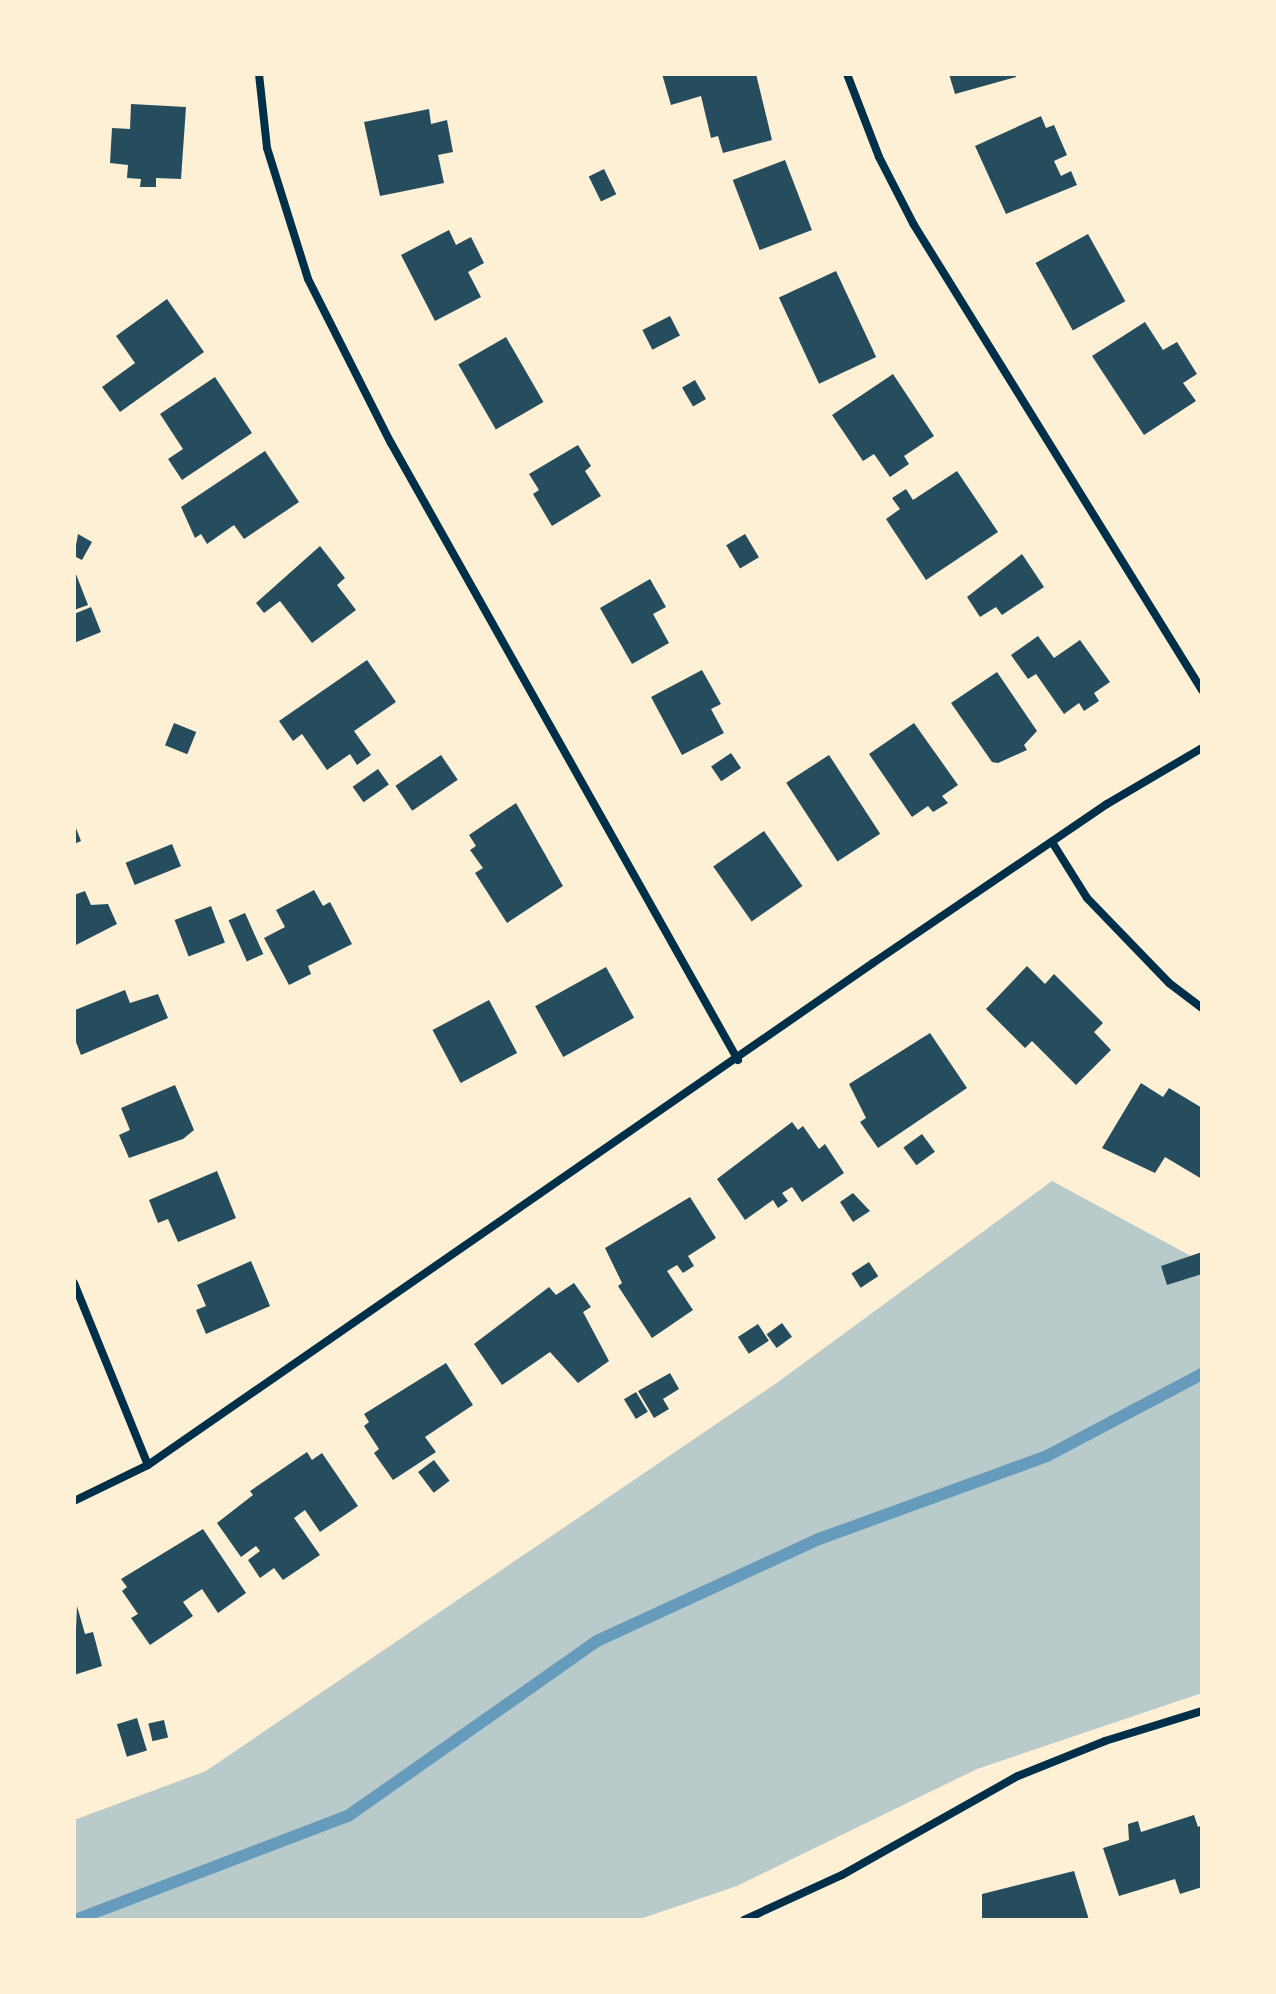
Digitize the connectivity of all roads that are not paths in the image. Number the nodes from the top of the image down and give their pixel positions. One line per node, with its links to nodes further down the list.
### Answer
1 (259, 74): 7 (street)
2 (847, 74): 3 (street)
3 (1202, 690)
4 (1202, 748): 5 (street)
5 (1052, 842): 6 (street); 7 (street)
6 (1202, 1008)
7 (738, 1060): 9 (street)
8 (74, 1283): 9 (street)
9 (148, 1465): 10 (street)
10 (74, 1501)
11 (1202, 1711): 12 (street)
12 (744, 1920)

